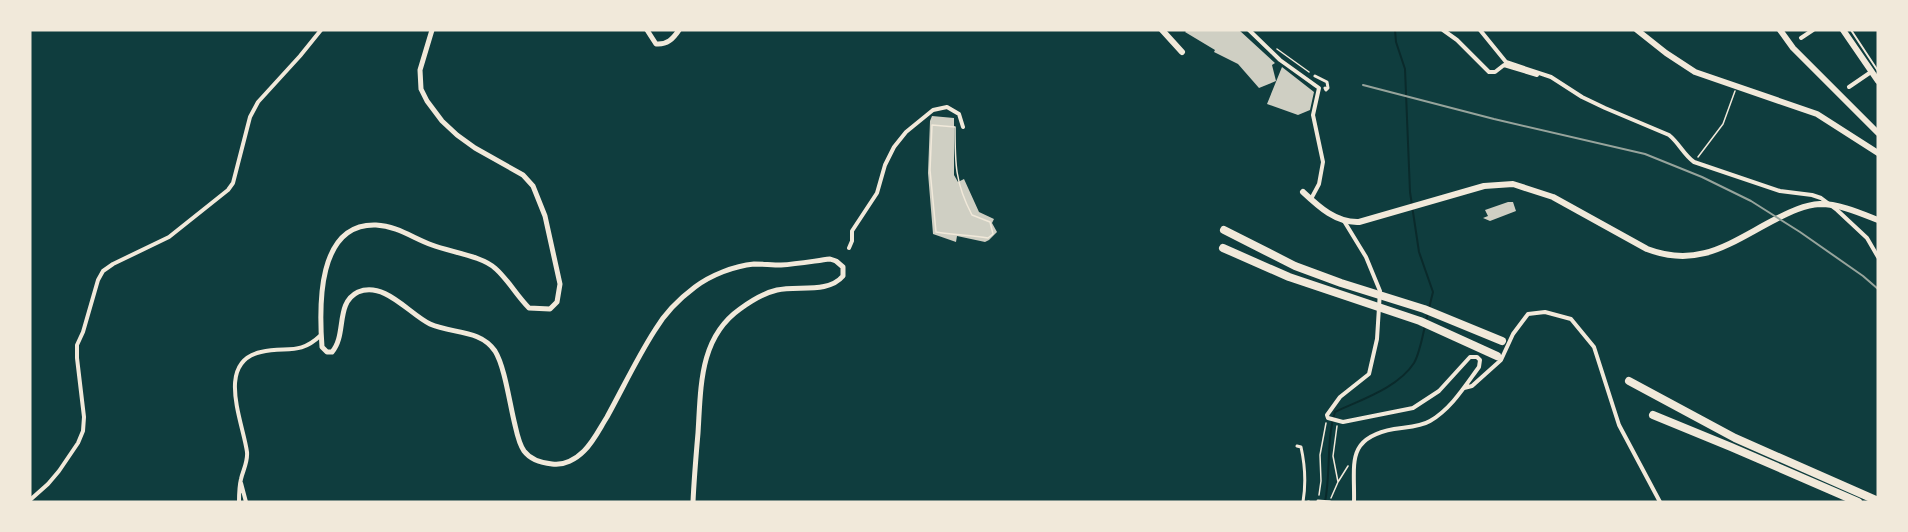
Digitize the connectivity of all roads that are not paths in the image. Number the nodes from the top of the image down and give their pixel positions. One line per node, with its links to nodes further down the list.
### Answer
1 (321, 30): 41 (street)
2 (432, 30): 33 (street)
3 (647, 30): 4 (street)
4 (680, 30)
5 (1162, 30): 15 (main road)
6 (1249, 30): 26 (street)
7 (1443, 30): 17 (street)
8 (1480, 30): 17 (street)
9 (1637, 30): 24 (main road)
10 (1780, 30): 23 (main road)
11 (1813, 30): 14 (street)
12 (1843, 30): 16 (main road)
13 (1851, 30): 16 (lane)
14 (1801, 38)
15 (1182, 52)
16 (1875, 71): 19 (main road); 20 (street)
17 (1543, 74): 32 (street)
18 (1315, 76): 21 (street)
19 (1878, 81)
20 (1850, 87)
21 (1325, 88)
22 (963, 127): 30 (street)
23 (1878, 133)
24 (1878, 153)
25 (1303, 192): 26 (main road)
26 (1311, 200): 28 (main road)
27 (1878, 219): 28 (main road)
28 (1344, 221): 37 (street)
29 (1224, 230): 34 (highway)
30 (849, 248)
31 (1223, 248): 35 (highway)
32 (1878, 257)
33 (321, 334): 40 (street); 46 (street)
34 (1502, 340)
35 (1497, 356)
36 (1629, 381): 42 (highway)
37 (1464, 388): 49 (street); 50 (street)
38 (1653, 415): 51 (highway)
39 (1297, 446): 47 (street)
40 (240, 482): 44 (street); 45 (street)
41 (30, 500)
42 (1876, 500)
43 (1318, 501): 48 (street)
44 (239, 502)
45 (246, 502)
46 (693, 502)
47 (1303, 502)
48 (1330, 502)
49 (1354, 502)
50 (1660, 502)
51 (1858, 502)

